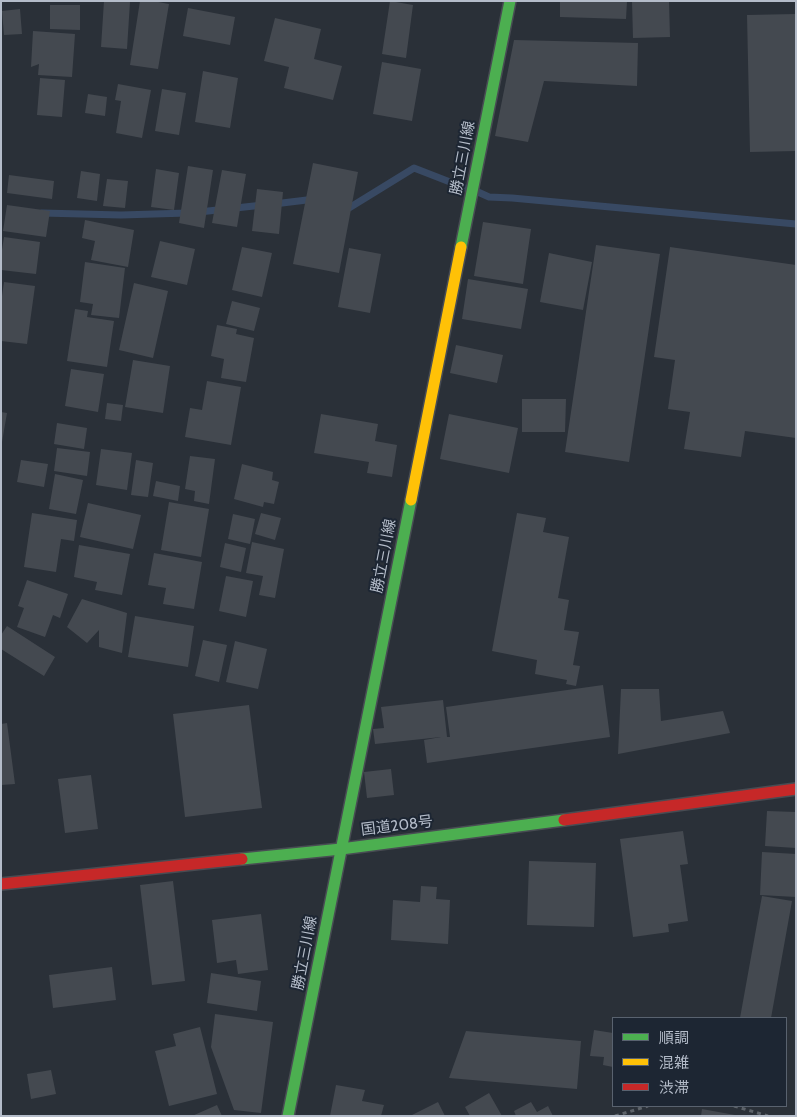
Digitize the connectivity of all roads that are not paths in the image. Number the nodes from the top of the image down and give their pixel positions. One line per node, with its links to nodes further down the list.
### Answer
1 (510, 1): 3 (main road, 勝立三川線)
2 (796, 790): 3 (main road, 国道208号)
3 (341, 849): 4 (main road, 国道208号); 5 (main road, 勝立三川線)
4 (1, 884)
5 (288, 1116)

